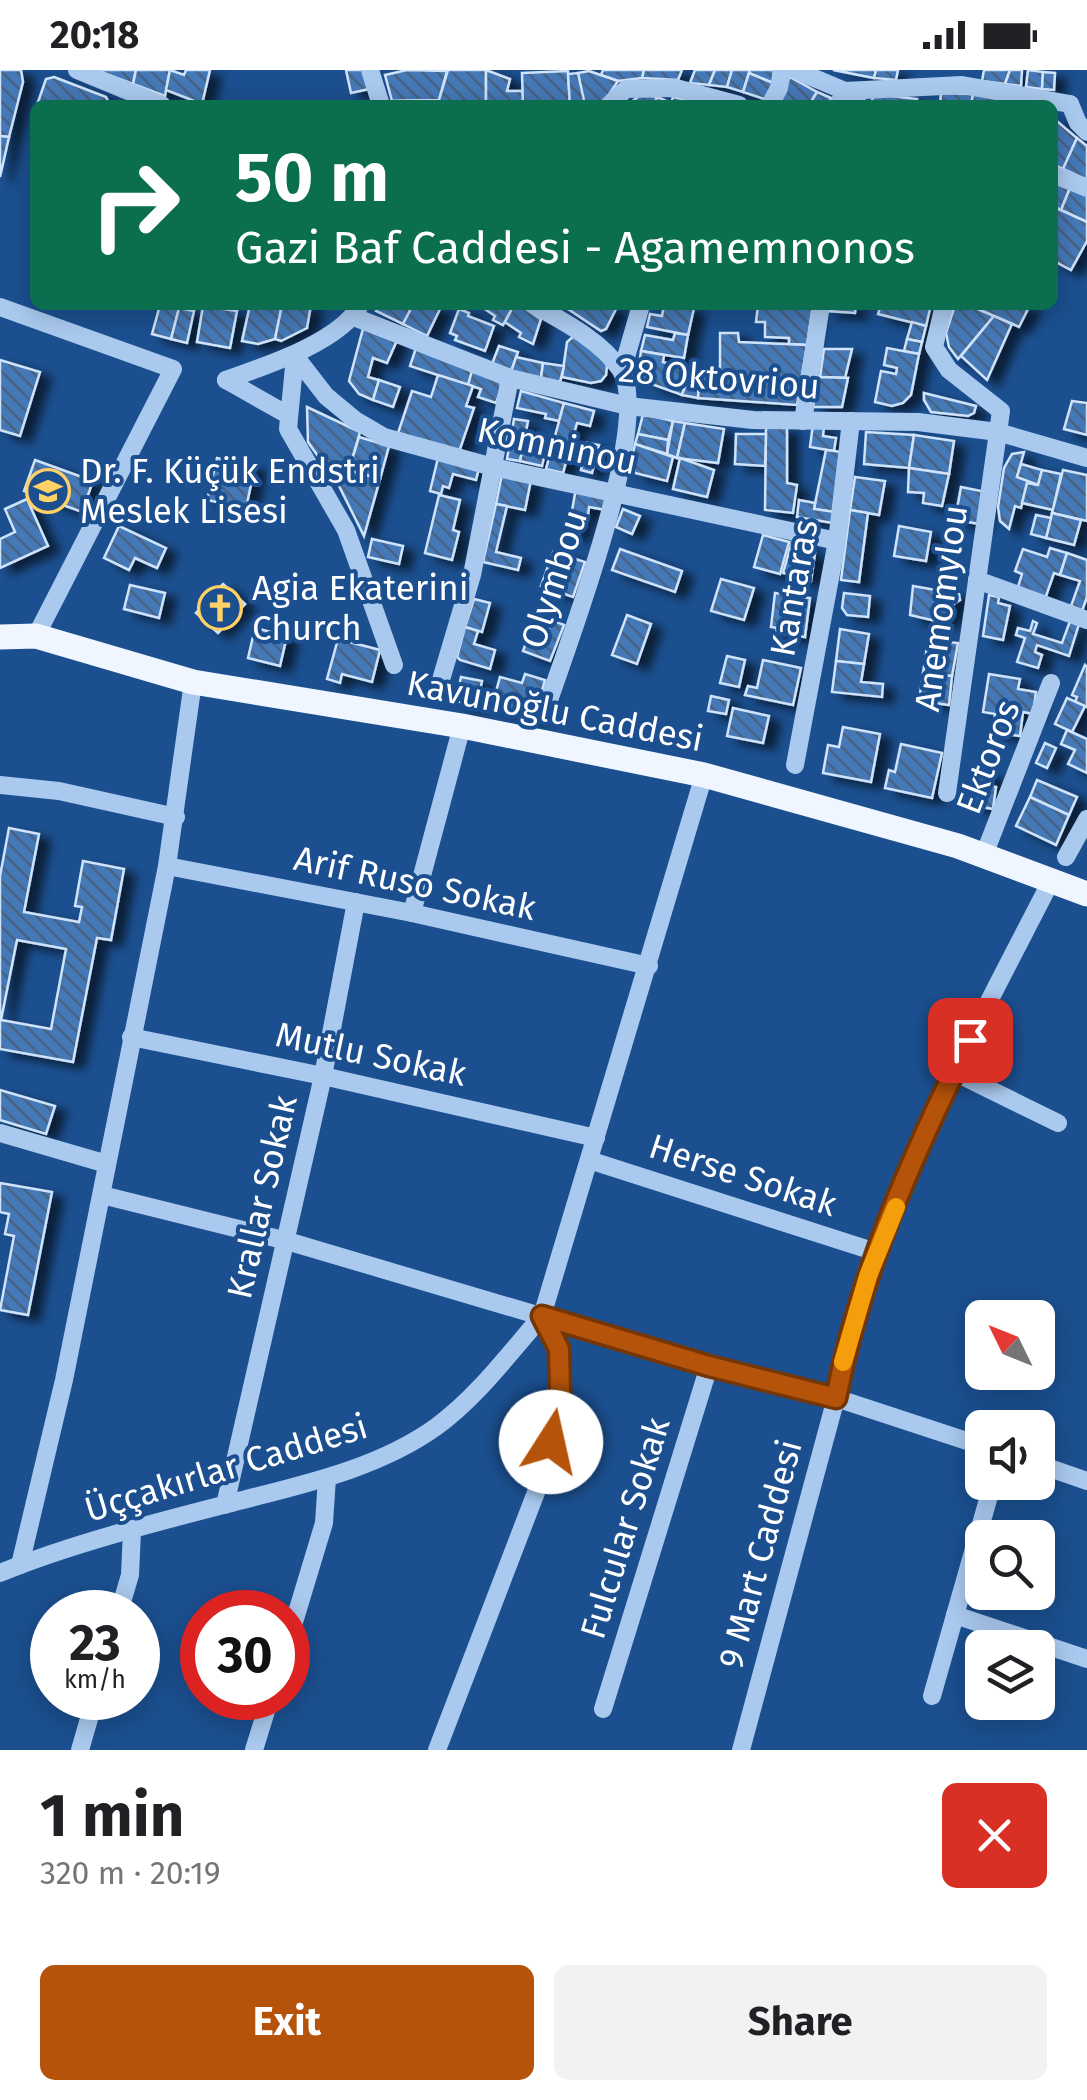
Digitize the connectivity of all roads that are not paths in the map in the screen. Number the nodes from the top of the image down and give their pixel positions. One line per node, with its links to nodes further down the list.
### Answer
1 (77, 70): 8 (street)
2 (370, 70): 9 (street)
3 (782, 70): 12 (street)
4 (794, 70): 7 (street)
5 (949, 70): 6 (street)
6 (962, 85): 7 (street); 13 (street)
7 (842, 98)
8 (130, 99)
9 (379, 100)
10 (614, 100): 11 (street)
11 (720, 100)
12 (773, 100)
13 (1078, 101): 14 (street)
14 (1087, 132)
15 (1058, 176): 16 (street)
16 (1087, 188)
17 (0, 306): 37 (street)
18 (547, 310): 24 (street)
19 (640, 310): 24 (street)
20 (820, 310): 29 (street)
21 (943, 310): 30 (street)
22 (357, 311): 23 (street); 25 (street, 28 Oktovriou)
23 (295, 356): 27 (street); 27 (street); 32 (street, Komninou)
24 (622, 372): 26 (street, Olymbou)
25 (510, 378): 26 (street, 28 Oktovriou); 32 (street)
26 (628, 406): 29 (street, 28 Oktovriou); 33 (street, Olymbou)
27 (288, 415): 39 (street)
28 (851, 420): 29 (street, 28 Oktovriou); 30 (street, 28 Oktovriou); 34 (street, Kantaras)
29 (803, 421)
30 (998, 432): 31 (street, 28 Oktovriou); 35 (street, Anemomylou)
31 (1087, 458)
32 (493, 467): 33 (street, Komninou); 41 (street)
33 (617, 492): 34 (street, Komninou); 43 (street, Olymbou)
34 (837, 541): 45 (street, Kantaras)
35 (977, 580): 36 (street); 48 (street, Anemomylou)
36 (1087, 620)
37 (36, 636): 38 (main road, Kavunoğlu Caddesi); 40 (main road, Kavunoğlu Caddesi)
38 (0, 638)
39 (394, 665)
40 (193, 682): 44 (main road, Kavunoğlu Caddesi); 49 (street)
41 (440, 684)
42 (1051, 684): 51 (street, Ektoros)
43 (546, 712)
44 (462, 726): 46 (main road, Kavunoğlu Caddesi); 56 (street)
45 (796, 765)
46 (704, 775): 51 (main road, Kavunoğlu Caddesi); 57 (street)
47 (0, 786): 49 (street)
48 (947, 793)
49 (176, 817): 52 (street)
50 (1087, 819): 53 (street, 9 Mart Caddesi)
51 (984, 855): 53 (main road, Kavunoğlu Caddesi)
52 (167, 866): 55 (street, Arif Ruso Sokak); 58 (street)
53 (1059, 868): 54 (main road, Kavunoğlu Caddesi); 59 (street, 9 Mart Caddesi)
54 (1087, 894)
55 (356, 902): 56 (street, Arif Ruso Sokak); 60 (street, Krallar Sokak)
56 (412, 913): 57 (street, Arif Ruso Sokak)
57 (649, 966): 63 (street)
58 (131, 1038): 60 (street, Mutlu Sokak); 65 (street)
59 (954, 1072): 61 (street); 68 (street, 9 Mart Caddesi)
60 (323, 1076): 63 (street, Mutlu Sokak); 67 (street, Krallar Sokak)
61 (1058, 1123)
62 (0, 1133): 65 (street)
63 (596, 1138): 64 (street)
64 (590, 1160): 68 (street, Herse Sokak); 69 (street)
65 (108, 1164): 66 (street)
66 (102, 1195): 67 (street); 79 (street)
67 (287, 1241): 69 (street); 77 (street, Krallar Sokak)
68 (876, 1252): 71 (street, 9 Mart Caddesi)
69 (542, 1316): 70 (street); 74 (street, Üççakırlar Caddesi); 91 (street)
70 (709, 1366): 71 (street); 86 (street, Fulcular Sokak)
71 (836, 1398): 72 (street); 92 (street, 9 Mart Caddesi)
72 (965, 1440)
73 (1055, 1470): 75 (street)
74 (327, 1478): 77 (street, Üççakırlar Caddesi); 82 (street)
75 (1087, 1481)
76 (988, 1500): 83 (street)
77 (225, 1504): 78 (street, Üççakırlar Caddesi)
78 (132, 1531): 79 (street, Üççakırlar Caddesi); 81 (street)
79 (20, 1565): 80 (street, Üççakırlar Caddesi)
80 (0, 1573)
81 (126, 1590)
82 (304, 1590)
83 (955, 1615): 84 (street); 85 (street)
84 (1087, 1660)
85 (932, 1696)
86 (603, 1710)
87 (89, 1720): 89 (street)
88 (263, 1720): 90 (street)
89 (80, 1750)
90 (254, 1750)
91 (438, 1750)
92 (741, 1750)

